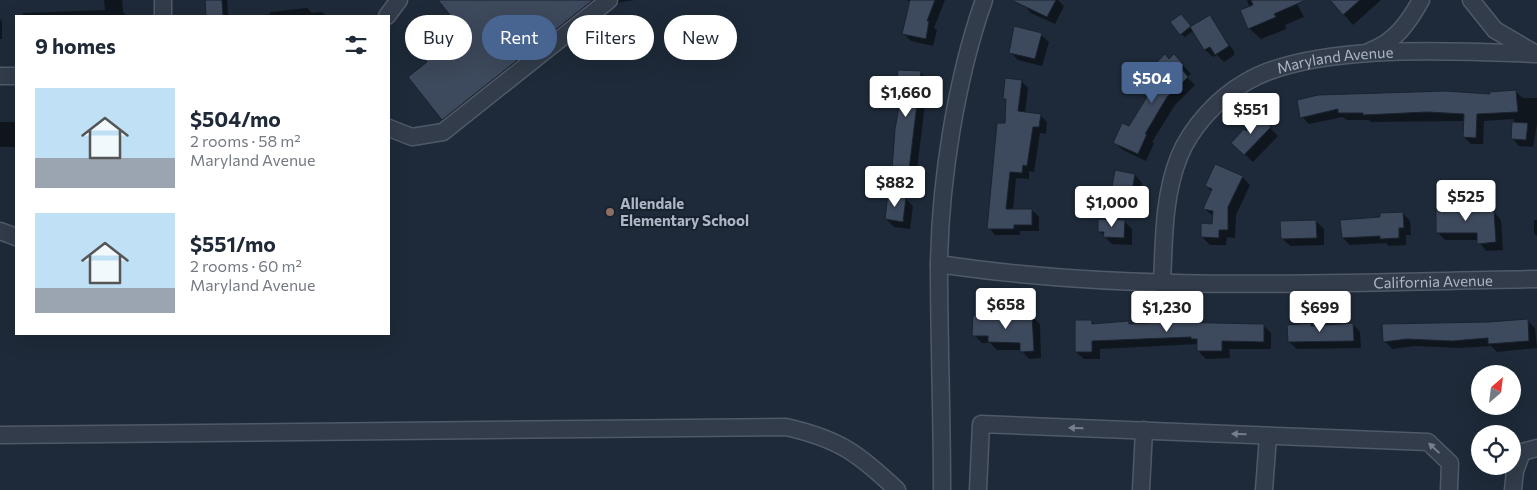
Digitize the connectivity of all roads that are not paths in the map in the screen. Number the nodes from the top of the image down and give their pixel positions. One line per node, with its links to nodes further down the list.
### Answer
1 (163, 0): 7 (street)
2 (399, 0): 8 (street)
3 (610, 0): 13 (street)
4 (984, 0): 16 (street)
5 (1421, 0): 10 (street)
6 (1471, 0): 9 (street)
7 (163, 15)
8 (388, 15)
9 (1536, 54): 10 (street, Maryland Avenue)
10 (1360, 55): 18 (street, Maryland Avenue)
11 (0, 76): 12 (street)
12 (15, 76)
13 (390, 128)
14 (0, 231): 15 (street)
15 (15, 237)
16 (939, 264): 18 (street, California Avenue); 24 (street)
17 (1537, 279): 18 (street, California Avenue)
18 (1162, 284)
19 (1144, 430): 21 (street, one-way to 19); 25 (street, one-way to 25); 26 (street)
20 (0, 435): 23 (street)
21 (1268, 436): 27 (street); 28 (street, one-way to 21)
22 (1537, 448): 29 (street)
23 (897, 490)
24 (942, 490)
25 (978, 490)
26 (1141, 490)
27 (1264, 490)
28 (1449, 490)
29 (1513, 490)

